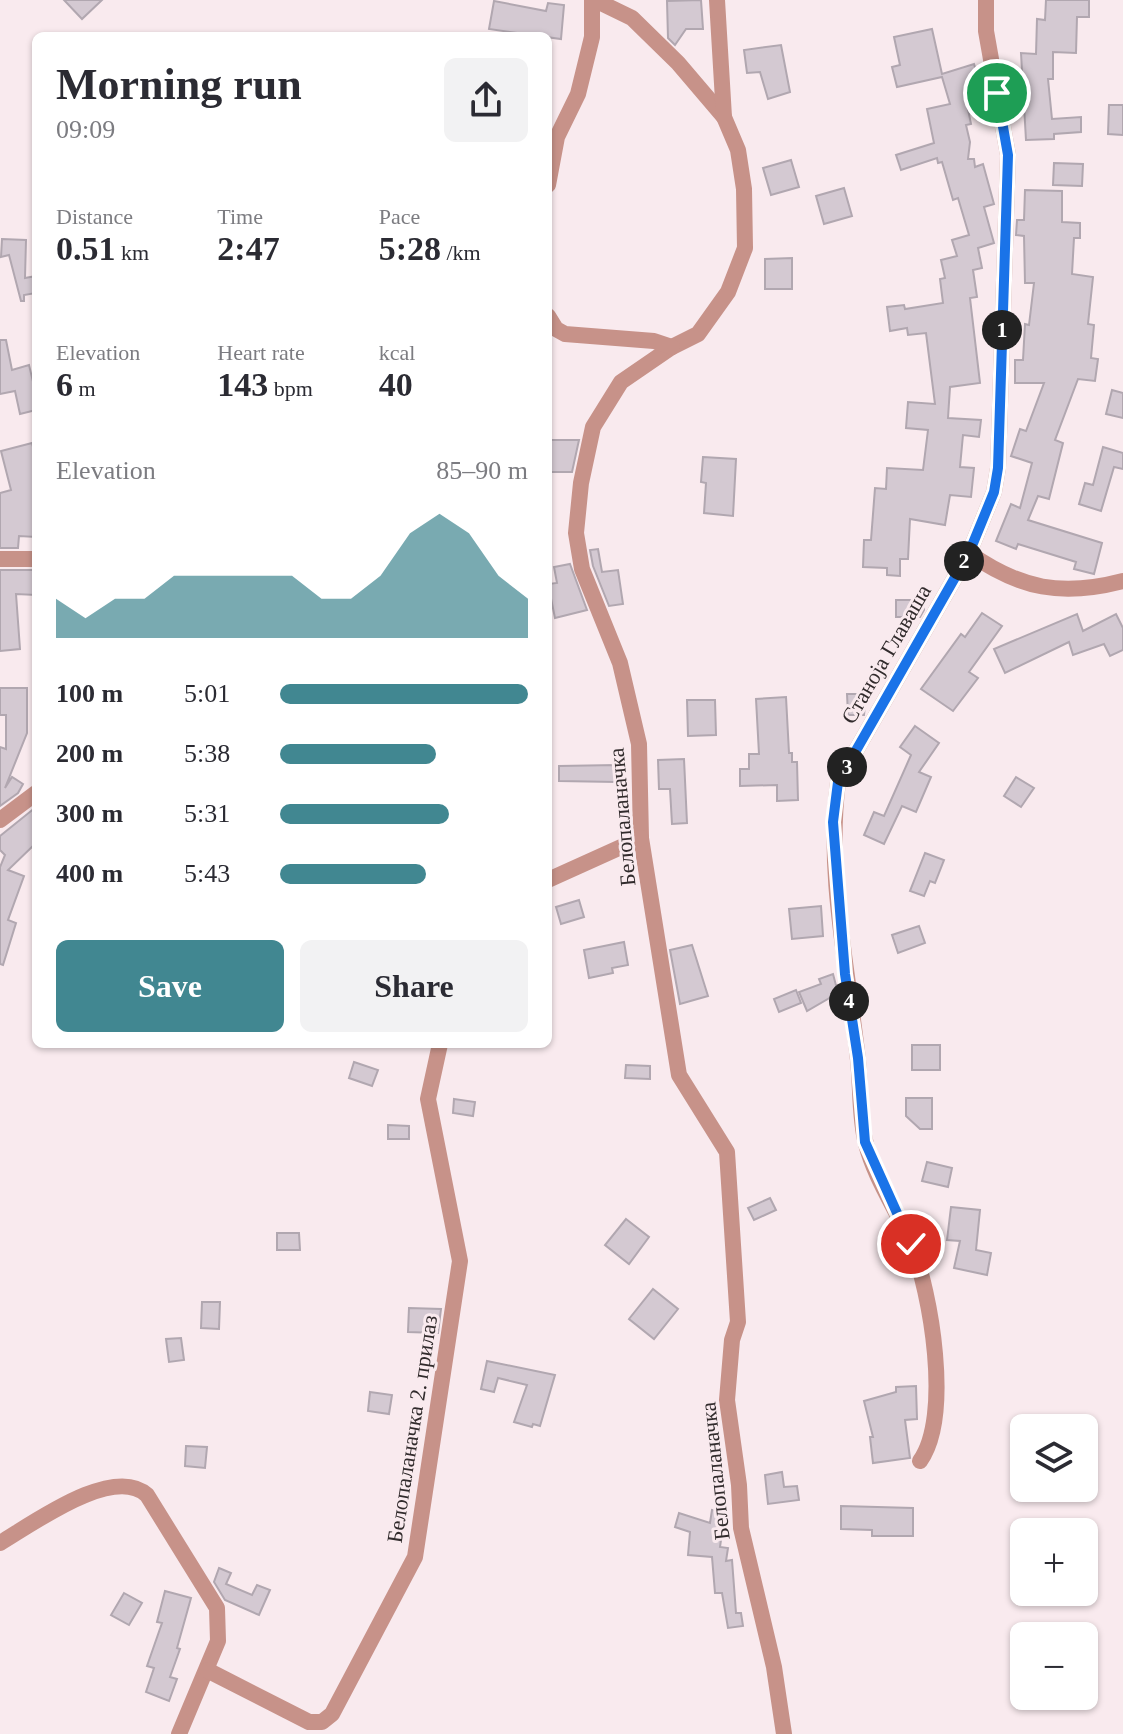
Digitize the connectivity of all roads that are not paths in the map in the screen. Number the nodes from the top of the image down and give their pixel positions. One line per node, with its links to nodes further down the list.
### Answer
1 (594, 0): 4 (street); 5 (street)
2 (717, 0): 4 (street, Белопаланачка)
3 (986, 0): 8 (street, Станоја Главаша)
4 (724, 117): 7 (street, Белопаланачка)
5 (552, 164)
6 (552, 322): 7 (street)
7 (672, 347): 14 (street, Белопаланачка)
8 (969, 553): 11 (street); 17 (street, Станоја Главаша)
9 (0, 559): 10 (street)
10 (32, 559)
11 (1123, 581)
12 (32, 796): 13 (street)
13 (0, 820)
14 (641, 838): 15 (street); 21 (street, Белопаланачка)
15 (552, 878)
16 (439, 1048): 19 (street, Белопаланачка 2. прилаз)
17 (920, 1461)
18 (0, 1543): 19 (street)
19 (207, 1670): 20 (street)
20 (179, 1734)
21 (784, 1734)

